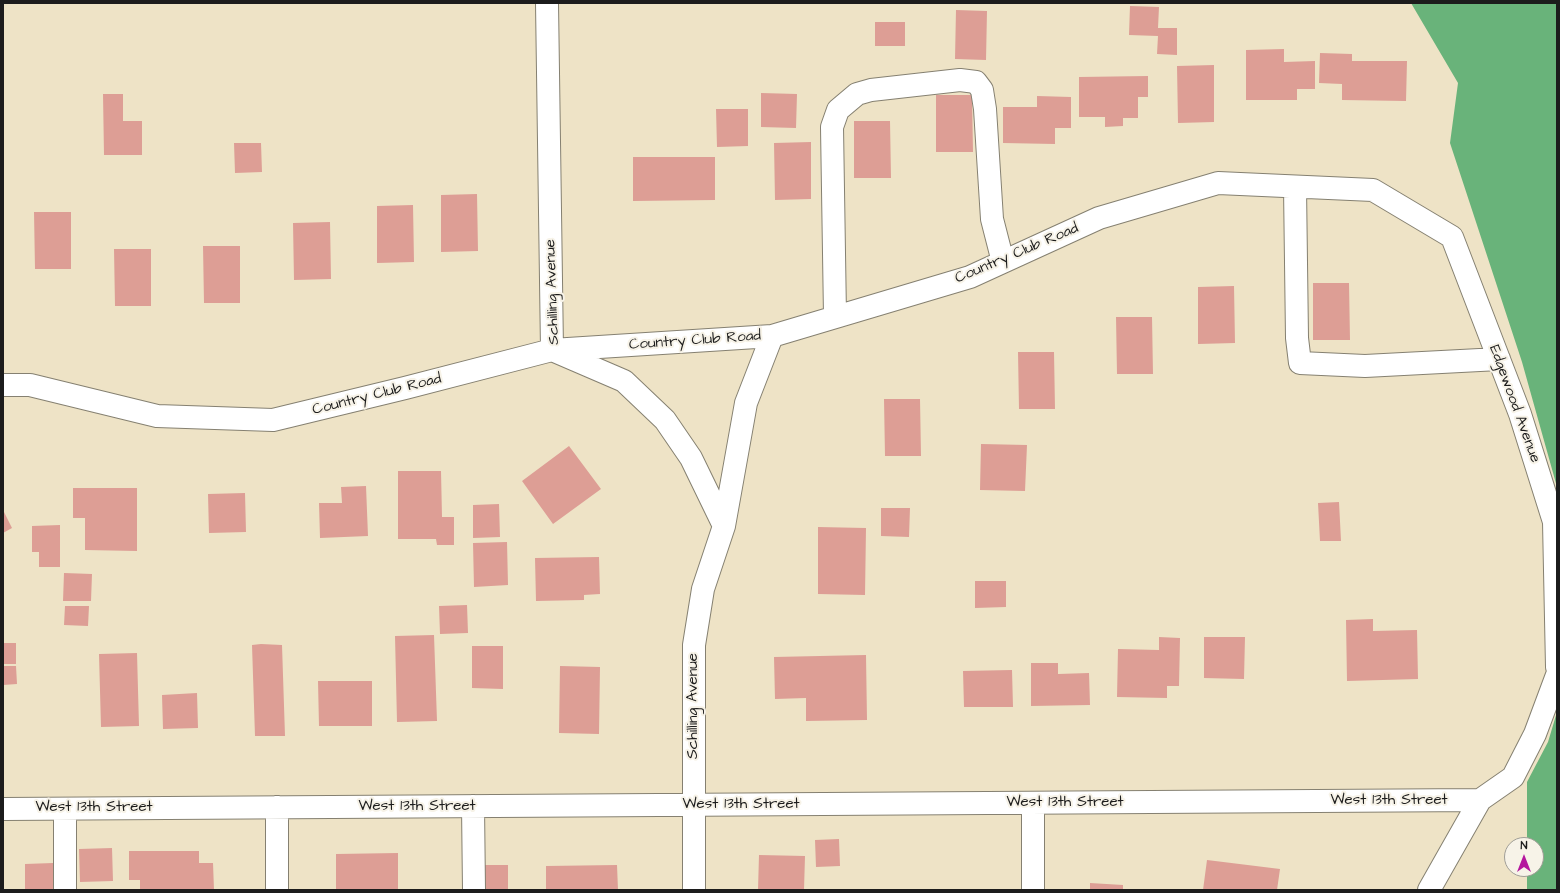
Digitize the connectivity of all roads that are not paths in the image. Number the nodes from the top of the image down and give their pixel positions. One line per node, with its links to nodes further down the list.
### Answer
1 (547, 3): 7 (street, Schilling Avenue)
2 (1295, 187): 3 (street, Country Club Road); 4 (street, Country Club Road); 8 (street)
3 (1373, 190): 8 (street, Edgewood Avenue)
4 (1003, 262): 5 (street, Country Club Road); 5 (street)
5 (835, 316): 6 (street, Country Club Road)
6 (772, 336): 7 (street, Country Club Road); 10 (street, Schilling Avenue)
7 (552, 350): 9 (street, Country Club Road); 10 (street, Schilling Avenue)
8 (1499, 359): 11 (street, Edgewood Avenue)
9 (3, 385)
10 (724, 526): 15 (street, Schilling Avenue)
11 (1557, 667)
12 (1557, 675): 13 (street)
13 (1480, 800): 14 (street, West 13th Street); 25 (street)
14 (1033, 803): 15 (street, West 13th Street); 24 (street)
15 (694, 805): 16 (street, West 13th Street); 23 (street, Schilling Avenue)
16 (473, 806): 17 (street, West 13th Street); 22 (street)
17 (277, 807): 19 (street, West 13th Street); 21 (street)
18 (3, 809): 19 (street, West 13th Street)
19 (64, 809): 20 (street)
20 (65, 890)
21 (277, 890)
22 (474, 890)
23 (694, 890)
24 (1033, 890)
25 (1429, 890)

